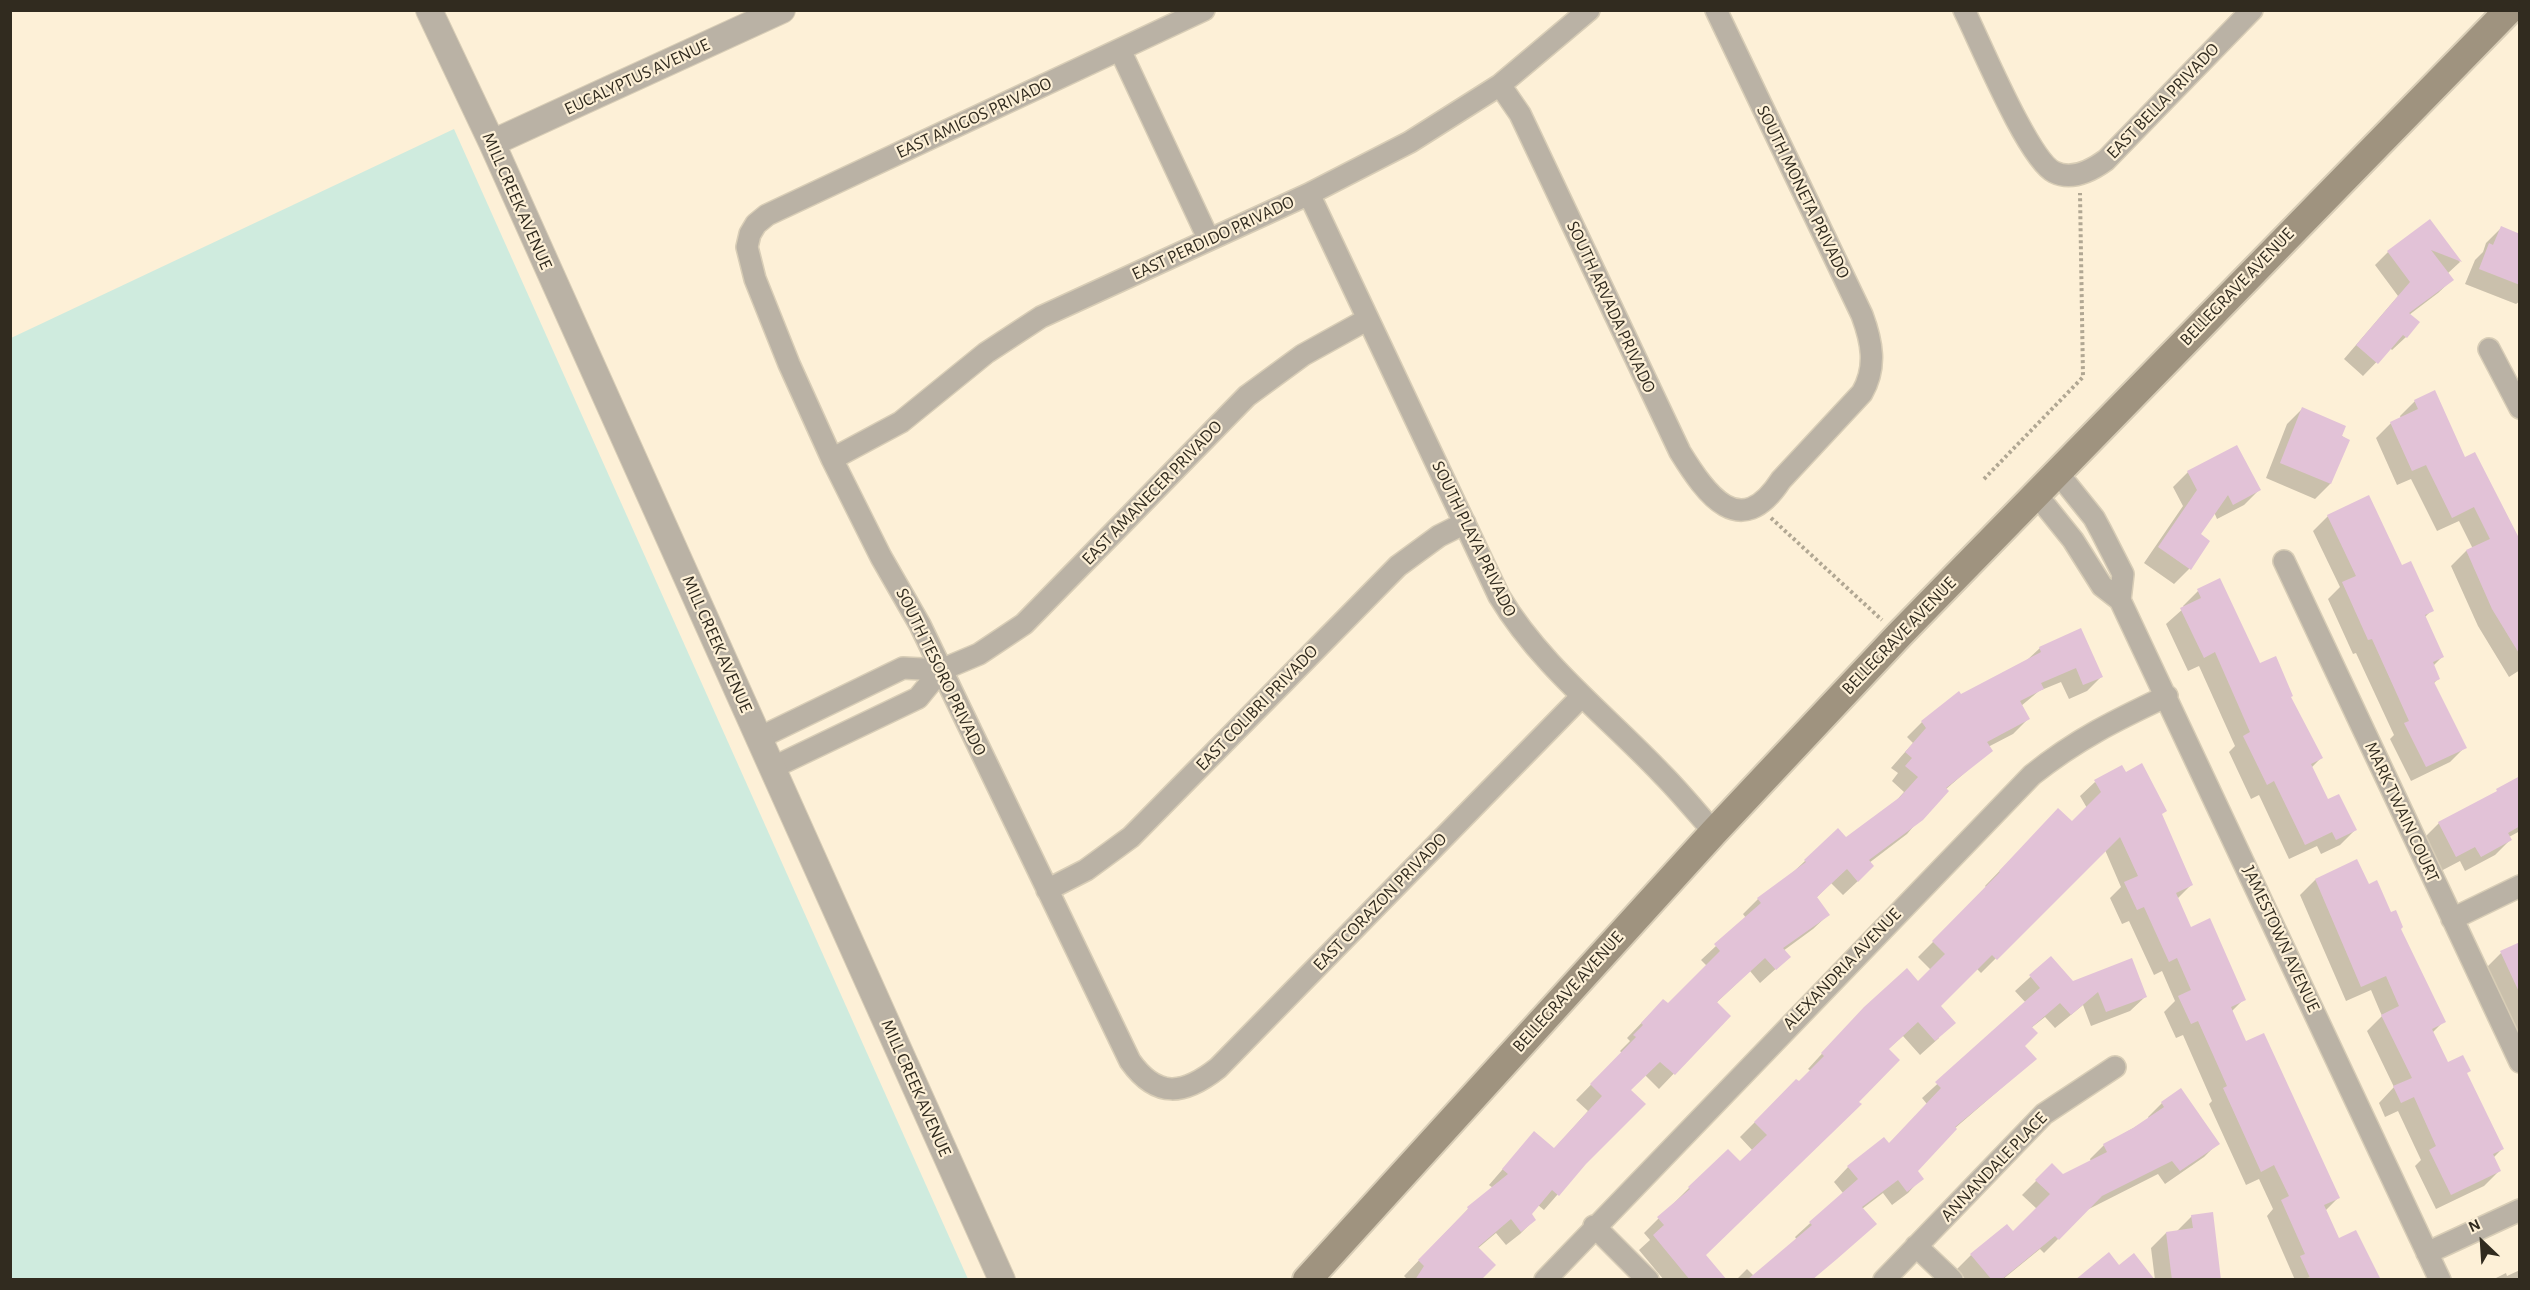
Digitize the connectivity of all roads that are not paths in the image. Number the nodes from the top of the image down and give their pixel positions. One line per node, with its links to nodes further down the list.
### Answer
1 (429, 10): 11 (street, MILL CREEK AVENUE)
2 (782, 10): 11 (street, EUCALYPTUS AVENUE)
3 (1204, 10): 9 (street, EAST AMIGOS PRIVADO)
4 (1589, 10): 10 (street, EAST PERDIDO PRIVADO)
5 (1716, 10): 21 (street, SOUTH MONETA PRIVADO)
6 (1964, 10): 7 (street, EAST BELLA PRIVADO)
7 (2252, 10)
8 (2509, 10): 19 (main road, BELLEGRAVE AVENUE)
9 (1120, 50): 13 (street, EAST AMIGOS PRIVADO); 14 (street)
10 (1500, 85): 12 (street, EAST PERDIDO PRIVADO); 21 (street, SOUTH ARVADA PRIVADO)
11 (492, 143): 28 (street, MILL CREEK AVENUE)
12 (1309, 194): 14 (street, EAST PERDIDO PRIVADO); 15 (street, SOUTH PLAYA PRIVADO)
13 (750, 234): 18 (street, SOUTH TESORO PRIVADO)
14 (1209, 240): 18 (street, EAST PERDIDO PRIVADO)
15 (1368, 319): 22 (street, SOUTH PLAYA PRIVADO); 25 (street, EAST AMANECER PRIVADO)
16 (2489, 349): 17 (street)
17 (2520, 408)
18 (832, 459): 25 (street, SOUTH TESORO PRIVADO)
19 (2057, 472): 20 (main road, BELLEGRAVE AVENUE); 24 (street, JAMESTOWN AVENUE)
20 (2036, 494): 24 (street, JAMESTOWN AVENUE); 30 (main road, BELLEGRAVE AVENUE)
21 (1748, 508)
22 (1465, 523): 26 (street, SOUTH PLAYA PRIVADO); 32 (street, EAST COLIBRI PRIVADO)
23 (2284, 561): 33 (street, MARK TWAIN COURT)
24 (2120, 600): 27 (street, JAMESTOWN AVENUE)
25 (941, 670): 28 (street, EAST AMANECER PRIVADO); 29 (street, EAST AMANECER PRIVADO); 32 (street, SOUTH TESORO PRIVADO)
26 (1582, 696): 30 (street, SOUTH PLAYA PRIVADO); 36 (street, EAST CORAZON PRIVADO)
27 (2167, 696): 38 (street, ALEXANDRIA AVENUE); 40 (street, JAMESTOWN AVENUE)
28 (759, 738): 29 (street, MILL CREEK AVENUE)
29 (772, 768): 41 (street, MILL CREEK AVENUE)
30 (1714, 832): 42 (main road, BELLEGRAVE AVENUE)
31 (2520, 886): 33 (street)
32 (1047, 890): 36 (street, SOUTH TESORO PRIVADO)
33 (2452, 919): 34 (street, MARK TWAIN COURT)
34 (2520, 1062)
35 (2115, 1067): 39 (street, ANNANDALE PLACE)
36 (1168, 1090)
37 (2520, 1210): 40 (street)
38 (1594, 1226): 43 (street, ALEXANDRIA AVENUE); 44 (street)
39 (1917, 1246): 45 (street, ANNANDALE PLACE); 46 (street)
40 (2427, 1253): 47 (street, JAMESTOWN AVENUE)
41 (1002, 1280)
42 (1307, 1280)
43 (1545, 1280)
44 (1648, 1280)
45 (1884, 1280)
46 (1952, 1280)
47 (2440, 1280)

